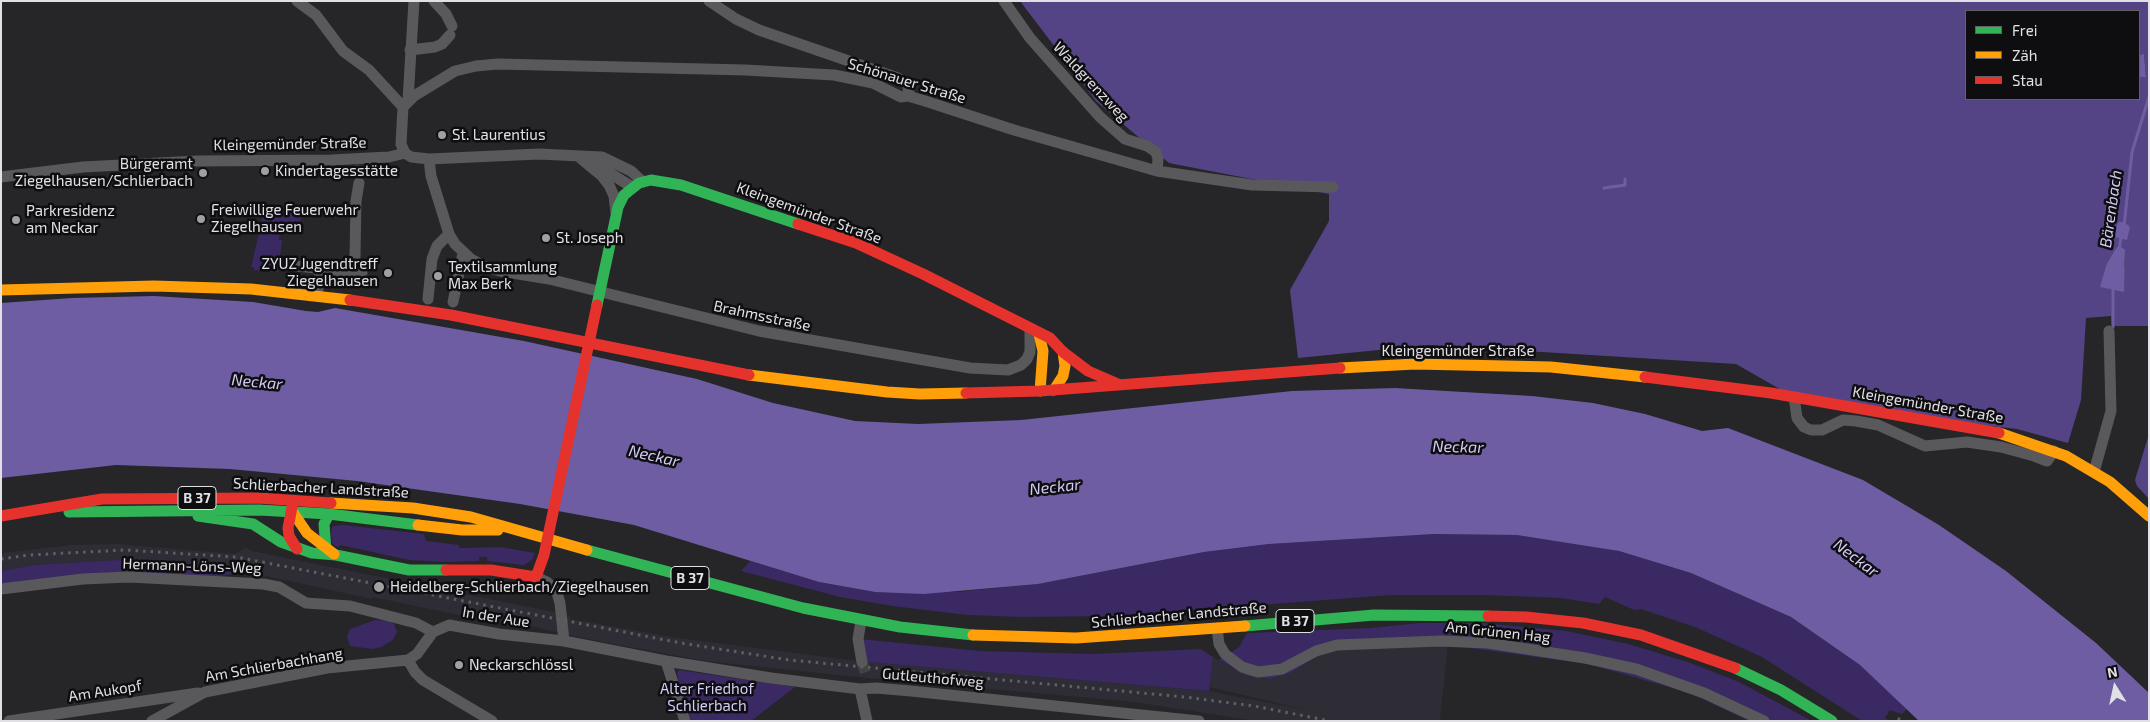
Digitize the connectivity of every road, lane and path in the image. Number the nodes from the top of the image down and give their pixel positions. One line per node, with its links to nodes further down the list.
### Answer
1 (297, 1): 8 (street)
2 (414, 1): 6 (street)
3 (434, 1): 6 (street)
4 (709, 1): 7 (street)
5 (1004, 1): 12 (street, Waldgrenzweg)
6 (410, 50): 8 (street)
7 (908, 96): 8 (street, Schönauer Straße); 12 (street, Schönauer Straße)
8 (405, 104): 9 (street)
9 (405, 153): 11 (street, Kleingemünder Straße); 13 (street, Kleingemünder Straße)
10 (579, 156): 11 (street, Kleingemünder Straße); 14 (street, Kleingemünder Straße); 16 (street, Kleingemünder Straße); 18 (street)
11 (429, 158): 19 (street, Brahmsstraße)
12 (1157, 171): 17 (street, Schönauer Straße)
13 (1, 176)
14 (643, 182): 16 (main road, Kleingemünder Straße); 29 (main road, Kleingemünder Straße)
15 (359, 183): 21 (street)
16 (632, 187): 18 (main road)
17 (1333, 187)
18 (616, 214): 47 (main road)
19 (449, 234): 20 (street, Brahmsstraße); 27 (street)
20 (464, 253): 28 (street); 29 (street, Brahmsstraße)
21 (355, 257)
22 (287, 265): 23 (street)
23 (320, 269): 24 (street); 26 (street)
24 (362, 273)
25 (1, 290): 26 (main road, Kleingemünder Straße)
26 (317, 296): 34 (main road, Kleingemünder Straße)
27 (428, 299)
28 (453, 302)
29 (1034, 331): 31 (main road, Kleingemünder Straße); 34 (main road)
30 (2109, 331): 37 (street)
31 (1063, 352): 32 (main road, Kleingemünder Straße); 33 (main road)
32 (1121, 385): 33 (main road, Kleingemünder Straße); 35 (main road, Kleingemünder Straße)
33 (1054, 390): 34 (main road, Kleingemünder Straße)
34 (1040, 391)
35 (1794, 397): 36 (main road, Kleingemünder Straße); 36 (street, Kleingemünder Straße)
36 (2054, 451): 37 (main road, Kleingemünder Straße)
37 (2094, 472): 43 (main road, Kleingemünder Straße)
38 (292, 506): 39 (main road, Schlierbacher Landstraße / B 37); 40 (main road, Schlierbacher Landstraße / B 37); 41 (main road, Schlierbacher Landstraße / B 37); 44 (main road, Schlierbacher Landstraße / B 37); 45 (main road); 46 (main road)
39 (28, 511): 40 (main road, Schlierbacher Landstraße / B 37); 42 (main road, Schlierbacher Landstraße / B 37)
40 (183, 511): 45 (main road)
41 (329, 514): 44 (main road, Schlierbacher Landstraße / B 37); 46 (main road)
42 (1, 516)
43 (2149, 516)
44 (520, 531): 49 (main road, Schlierbacher Landstraße / B 37)
45 (297, 549): 46 (main road)
46 (331, 552): 47 (main road)
47 (536, 578): 52 (street)
48 (1, 589): 51 (street, Hermann-Löns-Weg)
49 (861, 621): 50 (main road, Schlierbacher Landstraße / B 37); 55 (street)
50 (1217, 628): 66 (street, Am Grünen Hag); 67 (main road, Schlierbacher Landstraße / B 37)
51 (433, 632): 52 (street, In der Aue); 53 (street)
52 (564, 641): 54 (street, In der Aue)
53 (408, 660): 57 (street, Am Schlierbachhang); 61 (street)
54 (666, 661): 56 (street, Gutleuthofweg); 62 (street)
55 (862, 662)
56 (864, 683): 63 (street); 65 (street, Gutleuthofweg)
57 (205, 692): 59 (street, Am Aukopf); 60 (street, Am Schlierbachhang)
58 (870, 695): 64 (street)
59 (9, 721)
60 (152, 721)
61 (492, 721)
62 (684, 721)
63 (867, 721)
64 (872, 721)
65 (1199, 721)
66 (1764, 721)
67 (1832, 721)

